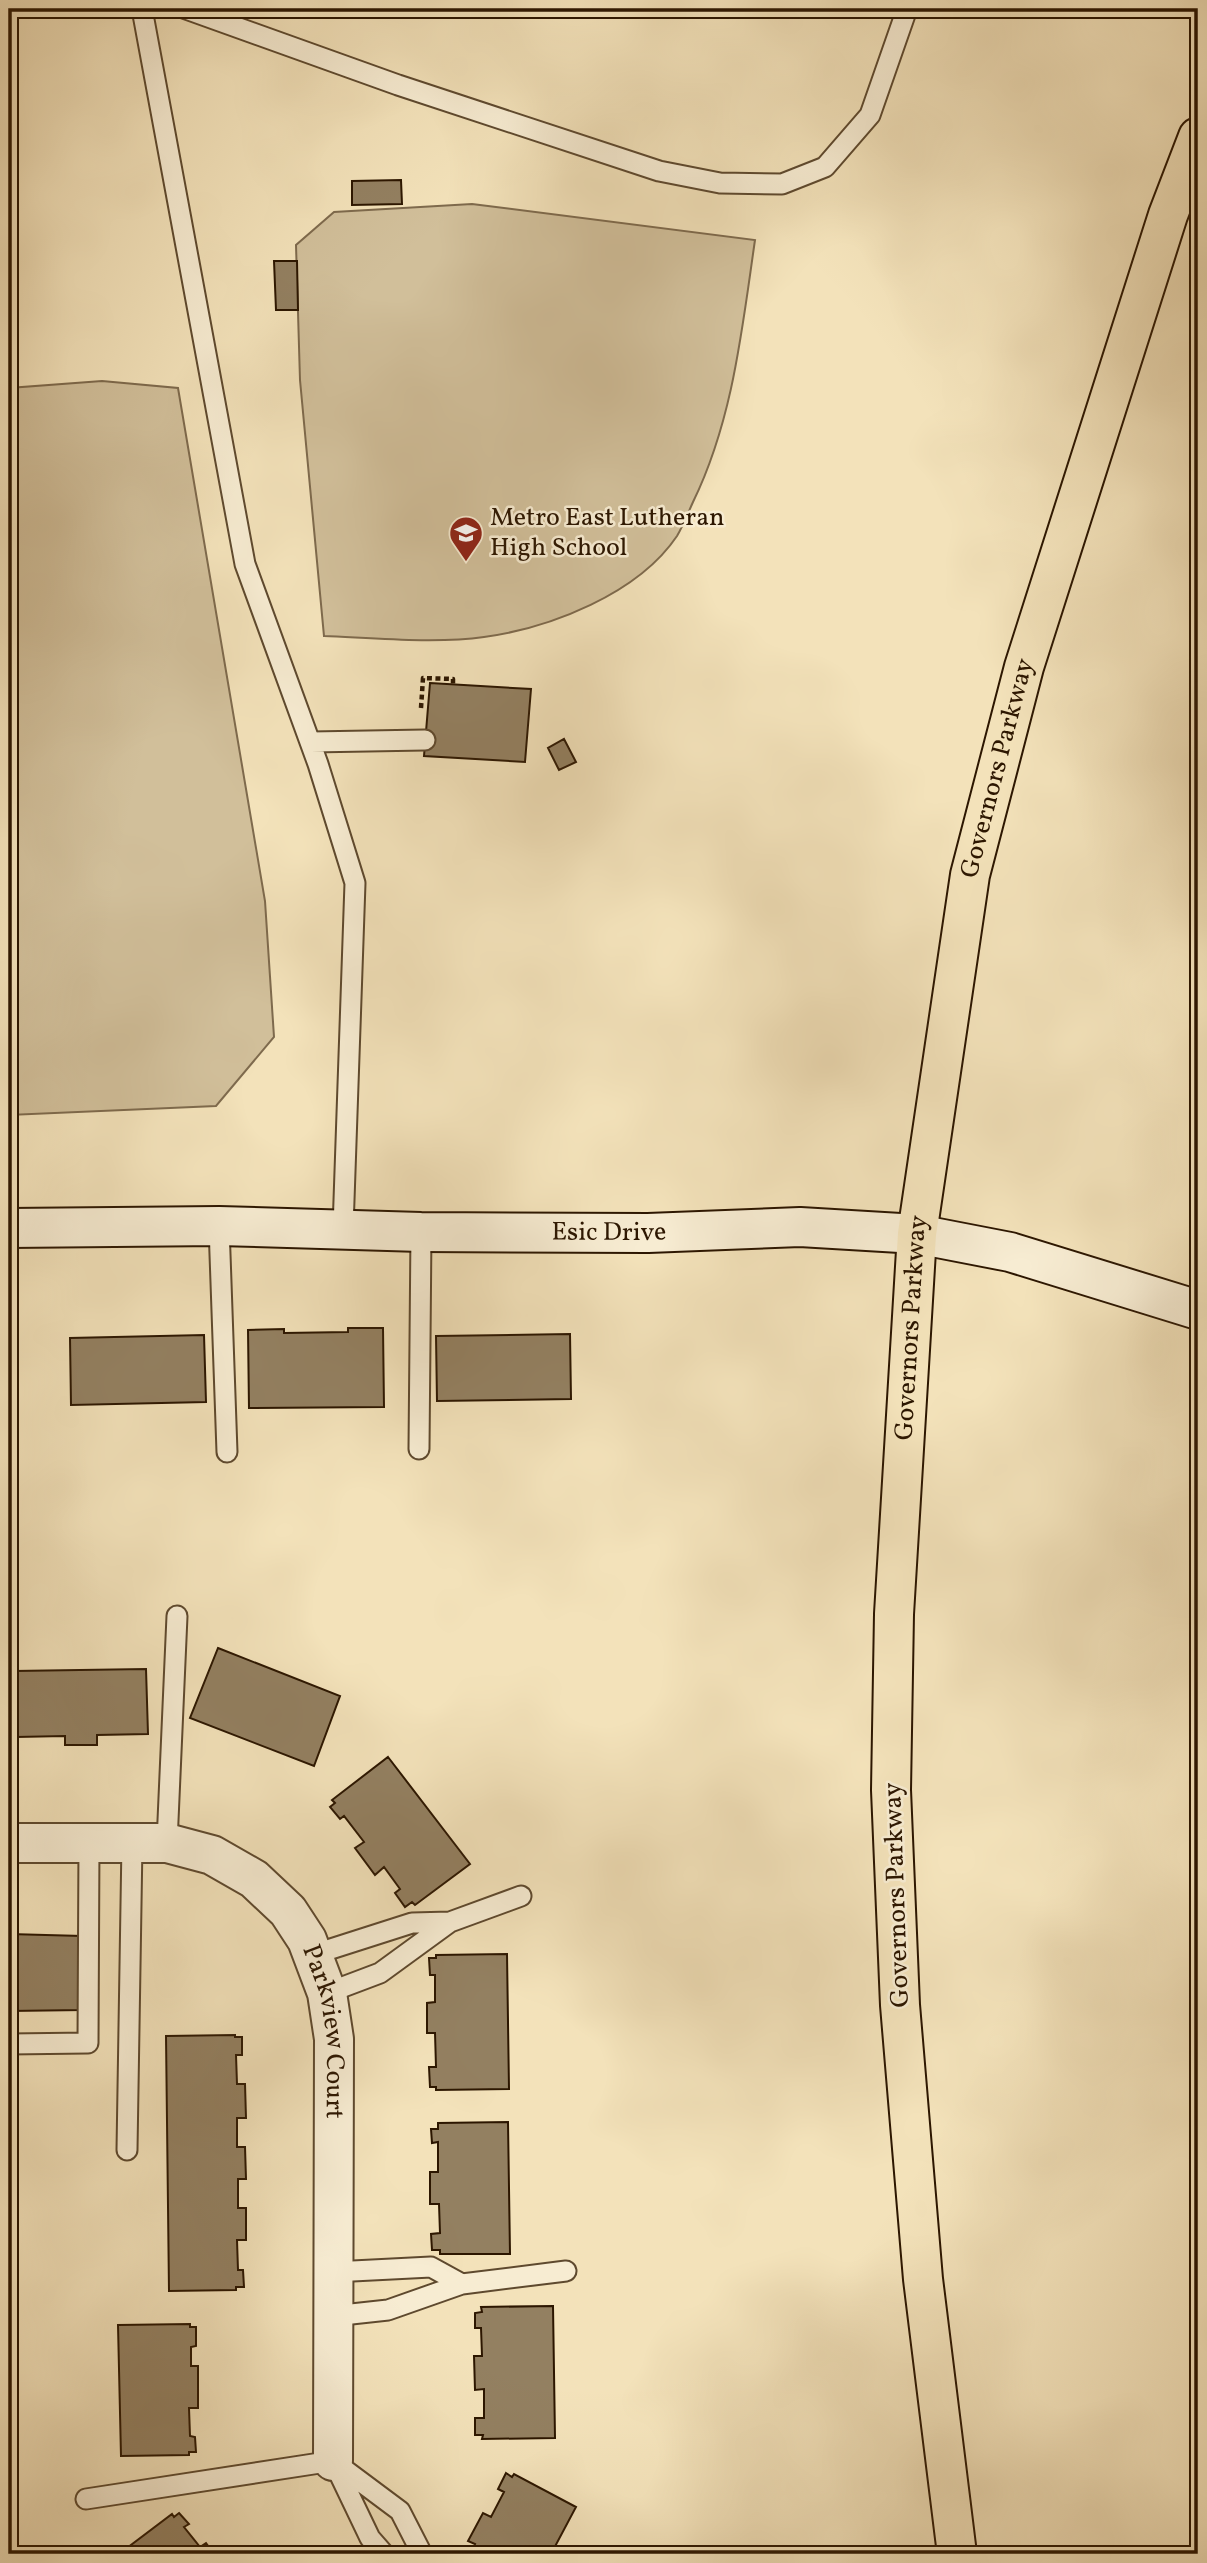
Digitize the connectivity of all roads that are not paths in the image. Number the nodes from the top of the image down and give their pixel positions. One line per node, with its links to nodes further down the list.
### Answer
1 (142, 9): 6 (lane)
2 (186, 9): 3 (lane)
3 (907, 9)
4 (1198, 137): 11 (main road, Governors Parkway)
5 (421, 740): 6 (lane)
6 (311, 742): 9 (lane)
7 (219, 1226): 8 (street, Esic Drive); 9 (street, Esic Drive); 14 (lane)
8 (9, 1228)
9 (343, 1229): 10 (street, Esic Drive)
10 (421, 1231): 11 (street, Esic Drive); 13 (lane)
11 (916, 1234): 12 (street, Esic Drive); 33 (main road, Governors Parkway)
12 (1198, 1310)
13 (419, 1449)
14 (227, 1452)
15 (177, 1616): 18 (lane)
16 (9, 1843): 17 (street, Parkview Court)
17 (89, 1843): 18 (street, Parkview Court); 23 (lane)
18 (149, 1843): 21 (street, Parkview Court); 24 (lane)
19 (521, 1896): 20 (lane)
20 (450, 1922): 21 (lane); 22 (lane)
21 (312, 1955): 22 (street, Parkview Court)
22 (327, 1993): 25 (street, Parkview Court)
23 (9, 2043)
24 (127, 2150)
25 (333, 2272): 27 (lane); 28 (street, Parkview Court)
26 (566, 2272): 27 (lane)
27 (462, 2284): 28 (lane)
28 (333, 2316): 29 (street, Parkview Court)
29 (332, 2461): 30 (lane); 31 (lane); 32 (lane)
30 (86, 2499)
31 (384, 2554)
32 (422, 2554)
33 (957, 2554)

